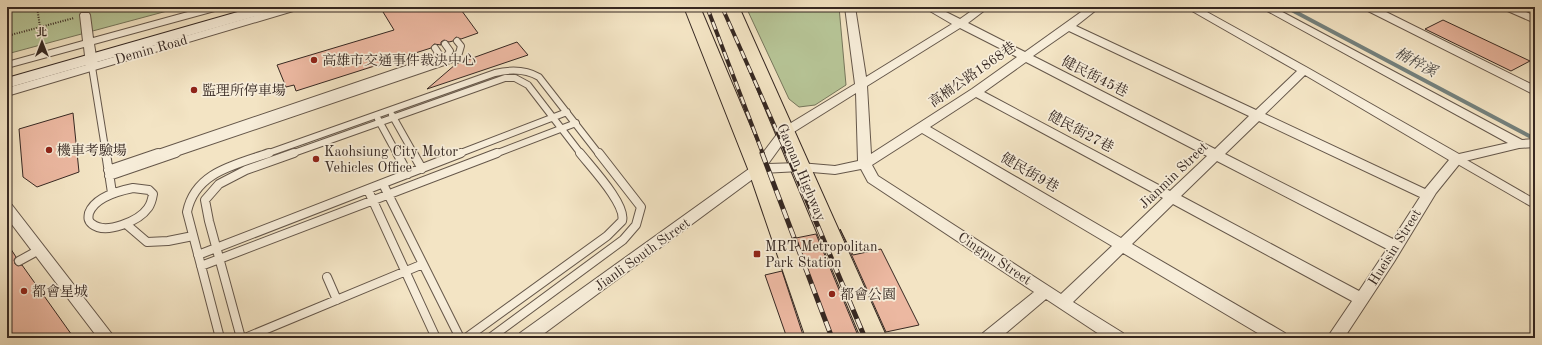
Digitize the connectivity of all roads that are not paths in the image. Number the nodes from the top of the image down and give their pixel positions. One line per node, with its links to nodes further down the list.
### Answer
1 (218, 7): 21 (street, Demin Road)
2 (243, 7): 21 (street, Demin Road)
3 (692, 7): 50 (main road)
4 (731, 7): 41 (main road, Gaonan Highway)
5 (850, 7): 27 (street)
6 (928, 7): 16 (street, 健民街45巷)
7 (984, 7): 16 (street)
8 (1095, 7): 17 (street, 高楠公路1868巷)
9 (1190, 7): 24 (street)
10 (1265, 7): 43 (street)
11 (1368, 7): 28 (street)
12 (1507, 7): 15 (street)
13 (284, 8): 21 (street, Demin Road)
14 (85, 14): 21 (street)
15 (1535, 20)
16 (961, 23): 22 (street, 健民街45巷); 27 (street)
17 (1068, 26): 22 (street, 高楠公路1868巷); 34 (street)
18 (457, 41): 51 (lane)
19 (445, 44): 51 (lane)
20 (435, 48): 51 (lane)
21 (90, 55): 23 (street, Demin Road); 25 (street, Demin Road); 26 (street, Demin Road); 29 (street, Demin Road); 51 (lane)
22 (1024, 56): 30 (street, 高楠公路1868巷); 45 (street, 健民街45巷)
23 (7, 65)
24 (1304, 70): 34 (street, Jianmin Street); 46 (street)
25 (7, 74)
26 (7, 83)
27 (861, 84): 41 (street); 47 (street)
28 (1535, 91)
29 (7, 92)
30 (976, 92): 39 (street, 高楠公路1868巷); 58 (street, 健民街27巷)
31 (389, 110): 32 (lane); 33 (lane); 35 (lane)
32 (567, 112): 36 (lane); 38 (lane)
33 (376, 115): 37 (lane); 63 (lane)
34 (1257, 116): 45 (street, Jianmin Street); 57 (street)
35 (393, 118): 36 (lane); 37 (lane); 49 (lane)
36 (554, 118): 40 (lane); 49 (lane)
37 (380, 123): 52 (lane); 66 (lane)
38 (576, 123): 40 (lane); 86 (lane)
39 (921, 127): 47 (street, 高楠公路1868巷); 64 (street, 健民街9巷)
40 (562, 129): 56 (lane); 85 (lane)
41 (785, 132): 48 (main road, Gaonan Highway); 50 (street, Jianli South Street)
42 (1535, 142): 43 (street)
43 (1520, 144): 44 (street); 46 (street)
44 (1535, 151)
45 (1217, 154): 58 (street, Jianmin Street); 65 (street, 健民街45巷)
46 (1457, 159): 57 (street, Hueisin Street); 60 (lane)
47 (865, 164): 48 (street); 75 (street, Cingpu Street)
48 (800, 167): 50 (street); 89 (main road, Gaonan Highway)
49 (422, 169): 52 (lane)
50 (758, 169): 87 (street, Jianli South Street); 88 (main road)
51 (109, 173): 55 (lane)
52 (408, 174): 53 (lane)
53 (383, 184): 54 (lane); 56 (lane)
54 (368, 190): 59 (lane); 66 (lane)
55 (112, 193): 62 (lane); 62 (lane)
56 (389, 195): 59 (lane); 71 (lane)
57 (1426, 195): 65 (street, Hueisin Street)
58 (1172, 198): 64 (street, Jianmin Street); 76 (street, 健民街27巷)
59 (373, 201): 69 (lane); 73 (lane)
60 (1535, 204)
61 (7, 208): 67 (street)
62 (126, 224): 63 (lane)
63 (193, 236): 68 (lane)
64 (1123, 245): 78 (street, Jianmin Street); 92 (street, 健民街9巷)
65 (1396, 247): 76 (street, Hueisin Street)
66 (217, 248): 68 (lane); 69 (lane)
67 (40, 250): 70 (lane); 79 (street)
68 (198, 255): 72 (lane)
69 (220, 259): 72 (lane); 81 (lane)
70 (19, 260)
71 (423, 264): 73 (lane); 84 (lane)
72 (201, 266): 80 (lane)
73 (406, 271): 77 (lane); 83 (lane)
74 (327, 277): 77 (lane)
75 (1045, 290): 78 (street, Cingpu Street); 90 (street)
76 (1361, 299): 93 (street, Hueisin Street)
77 (337, 300): 82 (lane)
78 (1063, 302): 91 (street, Cingpu Street)
79 (107, 338)
80 (220, 338)
81 (241, 338)
82 (245, 338)
83 (436, 338)
84 (460, 338)
85 (466, 338)
86 (490, 338)
87 (526, 338)
88 (819, 338)
89 (874, 338)
90 (989, 338)
91 (1117, 338)
92 (1279, 338)
93 (1335, 338)

